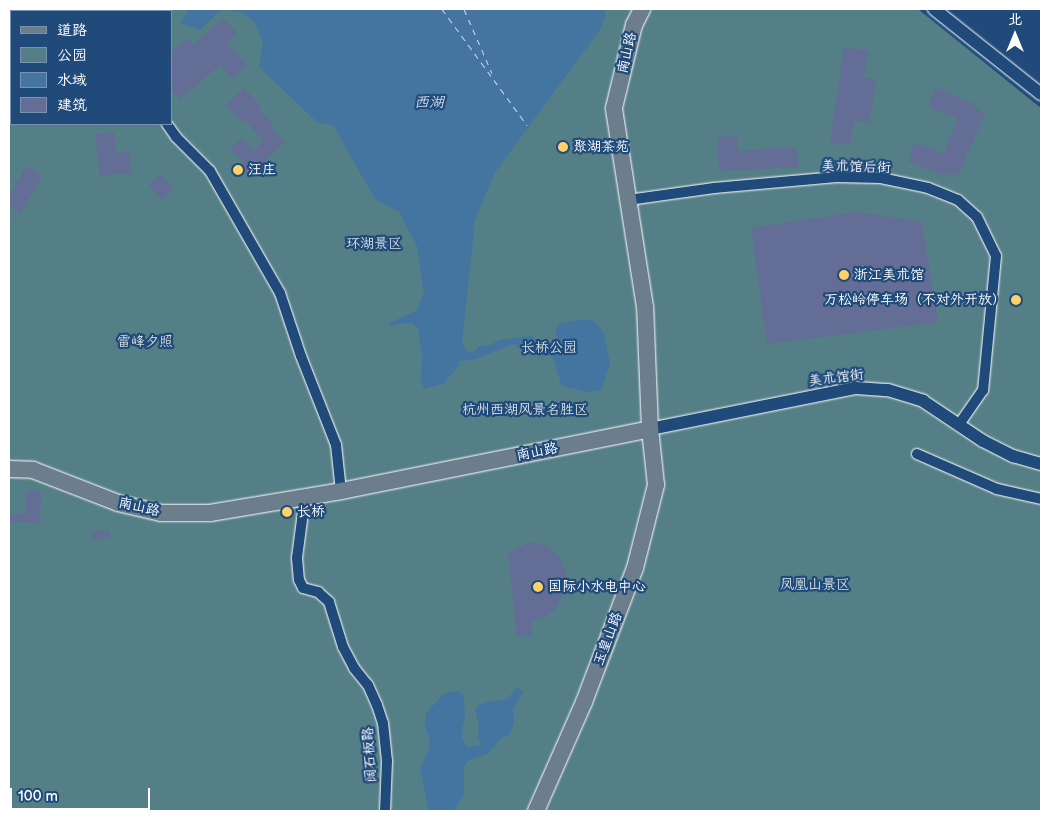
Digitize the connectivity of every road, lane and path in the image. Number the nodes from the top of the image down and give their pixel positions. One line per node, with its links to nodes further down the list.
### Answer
1 (642, 9): 5 (main road, 南山路)
2 (934, 9): 3 (street)
3 (1041, 94)
4 (168, 125): 11 (street)
5 (628, 200): 6 (street, 美术馆后街); 7 (main road, 南山路)
6 (960, 423): 7 (street, 美术馆街); 9 (street, 美术馆街)
7 (650, 429): 11 (main road, 南山路); 15 (main road, 玉皇山路)
8 (917, 454): 13 (street)
9 (1041, 464)
10 (9, 469): 12 (main road, 南山路)
11 (341, 491): 12 (main road, 南山路)
12 (305, 497): 14 (street, 阔石板路)
13 (1041, 500)
14 (385, 811)
15 (536, 811)

